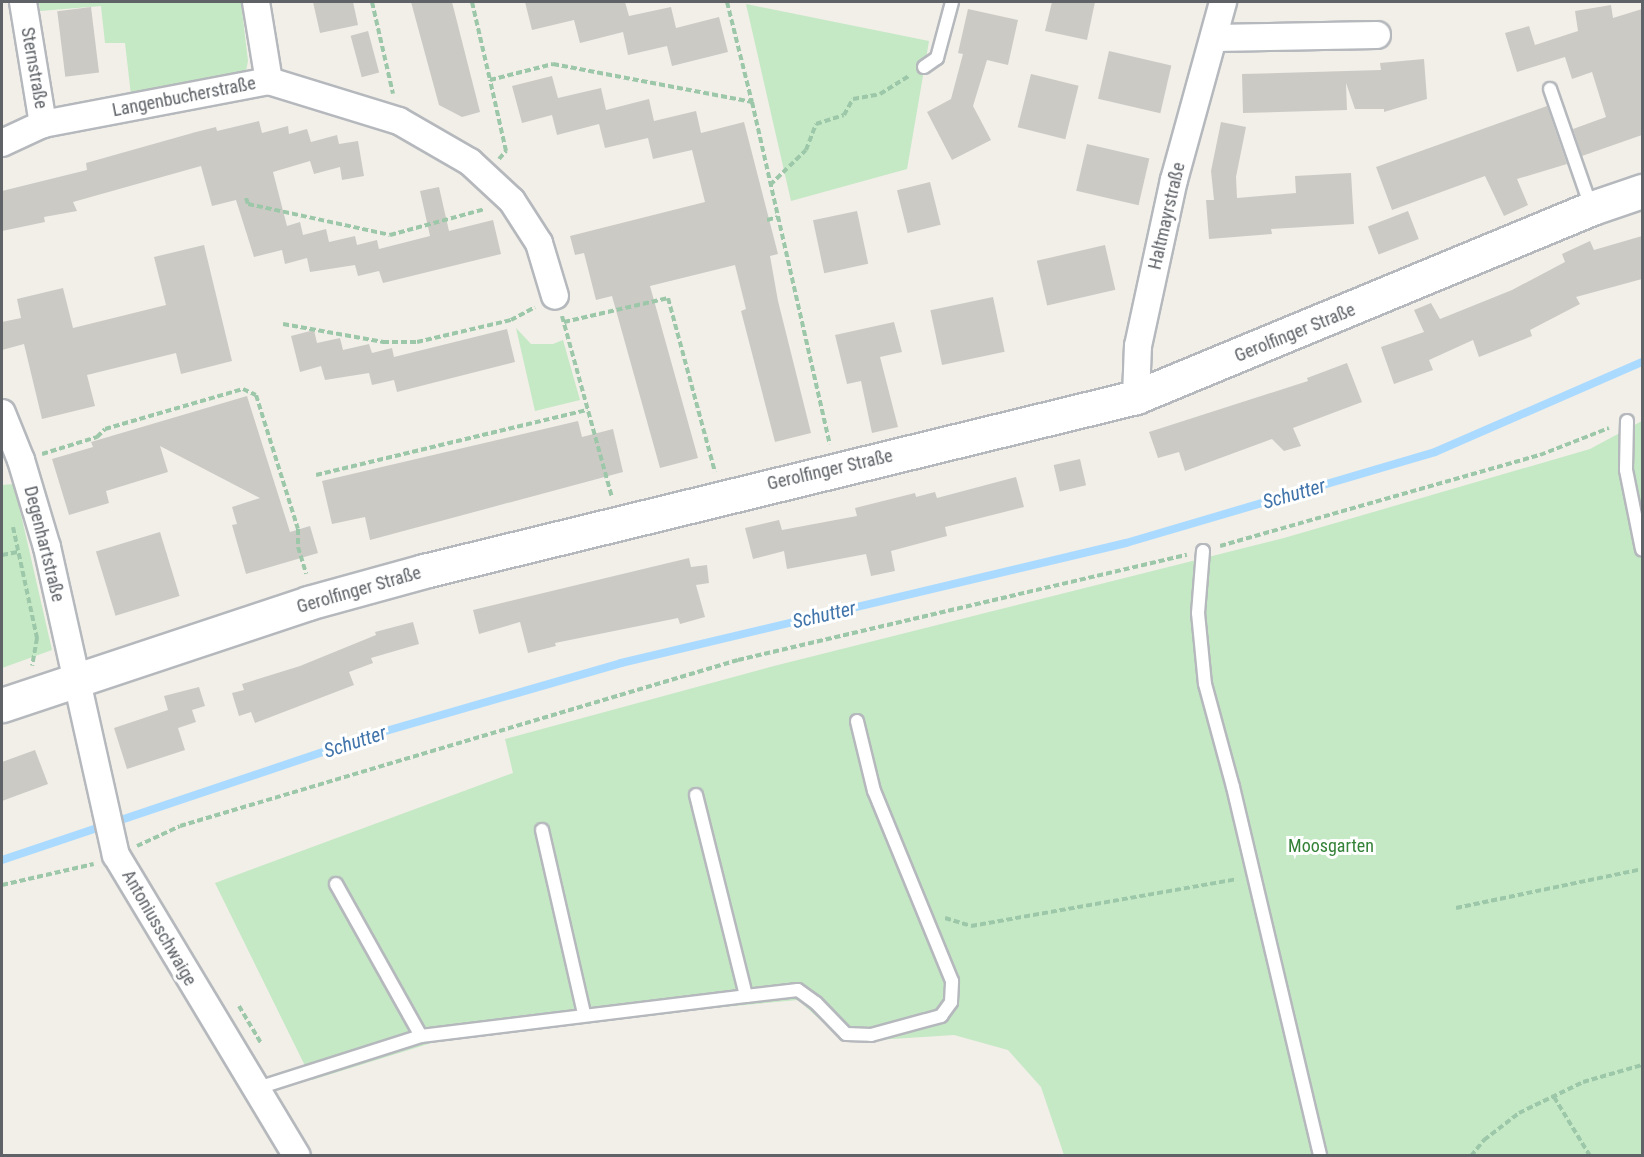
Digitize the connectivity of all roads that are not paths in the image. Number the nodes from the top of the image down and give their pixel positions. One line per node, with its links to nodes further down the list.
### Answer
1 (23, 2): 10 (street, Sternstraße)
2 (256, 2): 8 (street)
3 (952, 2): 7 (lane)
4 (1223, 2): 6 (street, Haltmayrstraße)
5 (1377, 35): 6 (street)
6 (1215, 38): 15 (street, Haltmayrstraße)
7 (924, 67)
8 (269, 81): 10 (street, Langenbucherstraße); 14 (street, Langenbucherstraße)
9 (1550, 89): 13 (lane)
10 (43, 124): 11 (street, Sternstraße)
11 (2, 143)
12 (1642, 191): 13 (street, Gerolfinger Straße)
13 (1592, 208): 15 (street, Gerolfinger Straße)
14 (555, 296)
15 (1136, 397): 20 (street, Gerolfinger Straße)
16 (2, 413): 20 (street, Degenhartstraße)
17 (1627, 421): 18 (lane)
18 (1642, 549)
19 (1203, 551): 31 (lane)
20 (73, 665): 21 (street, Gerolfinger Straße); 29 (street, Antoniusschwaige)
21 (2, 705)
22 (857, 721): 26 (lane)
23 (696, 795): 26 (lane)
24 (542, 830): 27 (lane)
25 (336, 884): 28 (lane)
26 (746, 996): 27 (lane)
27 (584, 1013): 28 (lane)
28 (422, 1036): 29 (lane)
29 (255, 1089): 30 (street, Antoniusschwaige)
30 (297, 1155)
31 (1320, 1155)

